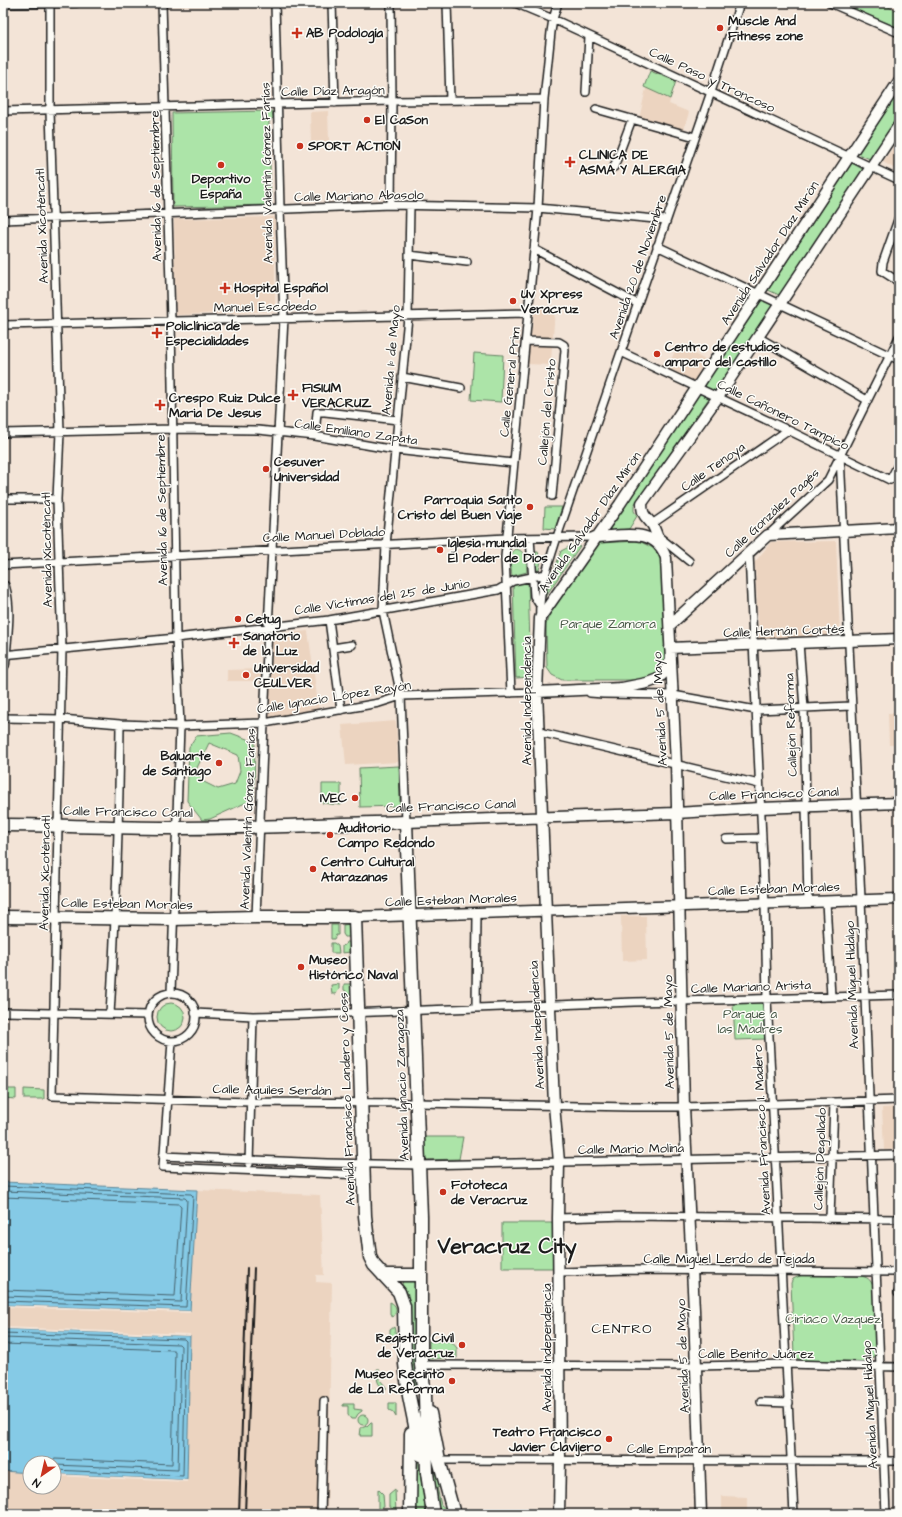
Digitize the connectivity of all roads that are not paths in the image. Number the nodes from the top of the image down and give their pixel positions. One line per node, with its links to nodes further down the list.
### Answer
1 (50, 3): 2 (street); 12 (street); 27 (street, Avenida Xicoténcatl)
2 (76, 3)
3 (162, 3): 24 (street, Avenida 16 de Septiembre)
4 (275, 3): 23 (street, Avenida Valentín Gómez Farías)
5 (332, 3): 22 (street)
6 (391, 3): 21 (street)
7 (447, 3): 20 (street)
8 (516, 3): 13 (street, Calle Paso y Troncoso)
9 (558, 3): 13 (street, Calle General Prim)
10 (740, 3): 18 (street, Avenida 20 de Noviembre)
11 (830, 3): 14 (street)
12 (3, 4)
13 (553, 19): 15 (street, Calle Paso y Troncoso); 19 (street, Calle General Prim)
14 (899, 33)
15 (589, 36): 17 (street); 18 (street, Calle Paso y Troncoso)
16 (899, 81): 31 (main road, Avenida Salvador Díaz Mirón)
17 (586, 92)
18 (711, 92): 30 (street, Avenida 20 de Noviembre); 31 (street, Calle Paso y Troncoso)
19 (544, 99): 20 (street, Calle Díaz Aragón); 37 (street, Calle General Prim)
20 (450, 100): 21 (street, Calle Díaz Aragón)
21 (392, 101): 22 (street, Calle Díaz Aragón); 35 (street)
22 (335, 103): 23 (street, Calle Díaz Aragón)
23 (278, 104): 24 (street, Calle Díaz Aragón); 38 (street, Avenida Valentín Gómez Farías)
24 (166, 106): 27 (street, Calle Díaz Aragón); 39 (street, Avenida 16 de Septiembre)
25 (596, 110): 28 (street)
26 (3, 111): 27 (street, Calle Díaz Aragón)
27 (50, 111): 40 (street, Avenida Xicoténcatl)
28 (632, 119): 30 (street); 32 (street)
29 (899, 125): 33 (main road)
30 (696, 136): 43 (street, Avenida 20 de Noviembre)
31 (849, 156): 33 (street, Calle Paso y Troncoso); 49 (main road, Avenida Salvador Díaz Mirón)
32 (614, 167)
33 (871, 167): 34 (street, Calle Paso y Troncoso); 51 (main road)
34 (899, 180)
35 (391, 205): 36 (street, Calle Mariano Abasolo); 38 (street, Calle Mariano Abasolo)
36 (410, 206): 37 (street, Calle Mariano Abasolo); 46 (street, Avenida 1º de Mayo)
37 (538, 208): 43 (street, Calle Mariano Abasolo); 45 (street, Calle General Prim)
38 (280, 209): 39 (street, Calle Mariano Abasolo); 54 (street, Avenida Valentín Gómez Farías)
39 (167, 213): 40 (street, Calle Mariano Abasolo); 55 (street, Avenida 16 de Septiembre)
40 (53, 217): 42 (street, Calle Mariano Abasolo); 56 (street, Avenida Xicoténcatl)
41 (899, 217): 48 (street)
42 (3, 220)
43 (666, 220): 44 (street, Avenida 20 de Noviembre)
44 (657, 246): 49 (street); 50 (street, Avenida 20 de Noviembre)
45 (534, 249): 50 (street); 52 (street, Calle General Prim)
46 (409, 255): 47 (street); 53 (street, Avenida 1º de Mayo)
47 (467, 262)
48 (899, 282)
49 (760, 294): 51 (street); 66 (main road, Avenida Salvador Díaz Mirón)
50 (638, 304): 61 (street, Avenida 20 de Noviembre)
51 (780, 304): 58 (main road); 62 (street)
52 (528, 313): 53 (street, Manuel Escobedo); 60 (street, Calle General Prim)
53 (408, 316): 54 (street, Manuel Escobedo); 64 (street, Avenida 1º de Mayo)
54 (284, 318): 55 (street, Manuel Escobedo); 74 (street, Avenida Valentín Gómez Farías)
55 (171, 321): 56 (street, Manuel Escobedo); 70 (street, Avenida 16 de Septiembre)
56 (57, 324): 57 (street, Manuel Escobedo); 72 (street, Avenida Xicoténcatl)
57 (3, 325)
58 (758, 337): 67 (main road); 68 (street)
59 (899, 337): 62 (street, Calle González Pagés)
60 (526, 341): 78 (street, Calle General Prim); 80 (street, Callejón del Cristo)
61 (621, 352): 66 (street, Calle Cañonero Tampico); 90 (street, Avenida 20 de Noviembre)
62 (889, 356): 63 (street); 68 (street, Calle González Pagés)
63 (899, 360)
64 (402, 377): 65 (street); 69 (street, Avenida 1º de Mayo)
65 (461, 388)
66 (697, 388): 67 (street, Calle Cañonero Tampico); 87 (main road, Avenida Salvador Díaz Mirón)
67 (718, 397): 71 (street, Calle Cañonero Tampico); 83 (main road)
68 (867, 400): 77 (street, Calle González Pagés)
69 (398, 420): 75 (street); 76 (street, Avenida 1º de Mayo)
70 (172, 429): 72 (street, Calle Emiliano Zapata); 74 (street, Calle Emiliano Zapata); 95 (street, Avenida 16 de Septiembre)
71 (788, 430): 77 (street, Calle Cañonero Tampico); 83 (street, Calle Tenoya)
72 (60, 432): 73 (street, Calle Emiliano Zapata); 81 (street, Avenida Xicoténcatl)
73 (3, 433)
74 (278, 433): 75 (street, Calle Emiliano Zapata); 93 (street, Avenida Valentín Gómez Farías)
75 (315, 436): 76 (street, Calle Emiliano Zapata)
76 (395, 450): 78 (street, Calle Emiliano Zapata); 92 (street, Avenida 1º de Mayo)
77 (840, 456): 79 (street, Calle Cañonero Tampico); 85 (street, Avenida Miguel Hidalgo); 86 (street, Calle González Pagés)
78 (514, 463): 88 (street, Calle General Prim)
79 (899, 463)
80 (552, 496)
81 (57, 499): 82 (street); 97 (street, Avenida Xicoténcatl)
82 (3, 500)
83 (652, 524): 91 (main road)
84 (899, 528): 85 (main road)
85 (844, 530): 86 (main road); 111 (street, Avenida Miguel Hidalgo)
86 (768, 535): 94 (main road, Calle González Pagés)
87 (596, 537): 90 (street, Calle Manuel Doblado); 91 (main road, Calle Manuel Doblado); 105 (main road, Avenida Salvador Díaz Mirón)
88 (506, 538): 89 (street, Calle Manuel Doblado); 92 (street, Calle Manuel Doblado); 101 (street, Calle General Prim)
89 (530, 538): 90 (street, Calle Manuel Doblado); 100 (street)
90 (557, 538): 99 (street, Avenida Independencia)
91 (656, 541): 96 (street); 107 (main road, Avenida 5 de Mayo)
92 (386, 544): 93 (street, Calle Manuel Doblado); 104 (street, Avenida 1º de Mayo)
93 (272, 550): 95 (street, Calle Manuel Doblado); 108 (street, Avenida Valentín Gómez Farías)
94 (749, 553): 107 (main road, Calle González Pagés); 114 (street, Avenida Francisco I. Madero)
95 (174, 555): 97 (street, Calle Manuel Doblado); 109 (street, Avenida 16 de Septiembre)
96 (689, 562)
97 (60, 563): 98 (street, Calle Manuel Doblado); 117 (street, Avenida Xicoténcatl)
98 (3, 565)
99 (546, 574): 100 (street, Calle Víctimas del 25 de Junio); 103 (street, Avenida Independencia)
100 (532, 577): 101 (street, Calle Víctimas del 25 de Junio); 103 (street)
101 (505, 586): 104 (street, Calle Víctimas del 25 de Junio); 123 (street, Calle General Prim)
102 (3, 587): 118 (main road)
103 (539, 604): 105 (street, Avenida Independencia)
104 (383, 611): 106 (street, Calle Víctimas del 25 de Junio); 125 (street, Avenida 1º de Mayo)
105 (540, 618): 122 (main road, Avenida Independencia)
106 (329, 620): 108 (street, Calle Víctimas del 25 de Junio); 115 (street)
107 (670, 625): 116 (main road, Avenida 5 de Mayo)
108 (268, 626): 109 (street, Calle Víctimas del 25 de Junio); 132 (street, Avenida Valentín Gómez Farías)
109 (176, 638): 117 (street, Calle Víctimas del 25 de Junio); 134 (street, Avenida 16 de Septiembre)
110 (899, 639): 111 (main road, Calle Hernán Cortés)
111 (849, 641): 112 (main road, Calle Hernán Cortés); 126 (street, Avenida Miguel Hidalgo)
112 (799, 643): 114 (main road, Calle Hernán Cortés); 127 (street, Callejón Reforma)
113 (352, 645): 115 (street)
114 (754, 645): 116 (main road, Calle Hernán Cortés); 129 (street, Avenida Francisco I. Madero)
115 (333, 648): 128 (street)
116 (670, 648): 119 (main road, Avenida 5 de Mayo)
117 (62, 649): 118 (street, Calle Víctimas del 25 de Junio); 131 (street, Avenida Xicoténcatl)
118 (3, 655): 120 (main road)
119 (670, 661): 121 (main road, Calle Ignacio López Rayón); 124 (main road, Avenida 5 de Mayo)
120 (3, 664)
121 (574, 690): 122 (main road, Calle Ignacio López Rayón); 124 (street, Calle Ignacio López Rayón)
122 (537, 692): 123 (street, Calle Ignacio López Rayón); 135 (main road, Avenida Independencia)
123 (511, 693): 125 (street, Calle Ignacio López Rayón)
124 (672, 695): 129 (street, Calle Ignacio López Rayón); 136 (main road, Avenida 5 de Mayo)
125 (401, 696): 128 (street, Calle Ignacio López Rayón); 144 (street, Avenida Ignacio Zaragoza)
126 (851, 706): 127 (street, Calle Ignacio López Rayón); 139 (street, Avenida Miguel Hidalgo)
127 (804, 708): 129 (street, Calle Ignacio López Rayón); 140 (street, Callejón Reforma)
128 (341, 710): 132 (street, Calle Ignacio López Rayón)
129 (756, 710): 137 (street, Avenida Francisco I. Madero)
130 (3, 718): 131 (street, Calle Ignacio López Rayón)
131 (61, 719): 133 (street, Calle Ignacio López Rayón); 146 (street, Avenida Xicoténcatl)
132 (264, 723): 134 (street, Calle Ignacio López Rayón); 147 (street, Avenida Valentín Gómez Farías)
133 (120, 724): 134 (street, Calle Ignacio López Rayón); 148 (street)
134 (180, 726): 149 (street, Avenida 16 de Septiembre)
135 (539, 732): 136 (street); 143 (main road, Avenida Independencia)
136 (676, 764): 137 (street); 142 (main road, Avenida 5 de Mayo)
137 (759, 784): 141 (street, Avenida Francisco I. Madero)
138 (899, 803): 139 (main road, Calle Francisco Canal)
139 (856, 805): 140 (main road, Calle Francisco Canal); 152 (street, Avenida Miguel Hidalgo)
140 (806, 806): 141 (main road, Calle Francisco Canal); 155 (street, Callejón Reforma)
141 (760, 808): 142 (main road, Calle Francisco Canal); 150 (street, Avenida Francisco I. Madero)
142 (676, 813): 143 (main road, Calle Francisco Canal); 157 (main road, Avenida 5 de Mayo)
143 (542, 818): 144 (main road, Calle Francisco Canal); 158 (main road, Avenida Independencia)
144 (406, 822): 147 (main road, Calle Francisco Canal); 160 (main road, Avenida Ignacio Zaragoza)
145 (3, 825): 146 (main road, Calle Francisco Canal)
146 (58, 825): 148 (main road, Calle Francisco Canal); 162 (street, Avenida Xicoténcatl)
147 (260, 827): 149 (main road, Calle Francisco Canal); 163 (street, Avenida Valentín Gómez Farías)
148 (119, 828): 149 (main road, Calle Francisco Canal); 165 (street)
149 (178, 828): 166 (street, Avenida 16 de Septiembre)
150 (761, 838): 151 (street); 156 (street, Avenida Francisco I. Madero)
151 (726, 839)
152 (861, 899): 153 (main road, Calle Esteban Morales); 154 (main road, Calle Esteban Morales); 169 (street, Avenida Miguel Hidalgo)
153 (899, 899)
154 (826, 901): 155 (main road, Calle Esteban Morales); 170 (street)
155 (808, 902): 156 (main road, Calle Esteban Morales)
156 (764, 904): 157 (main road, Calle Esteban Morales); 171 (street, Avenida Francisco I. Madero)
157 (679, 907): 158 (main road, Calle Esteban Morales); 172 (main road, Avenida 5 de Mayo)
158 (545, 910): 159 (main road, Calle Esteban Morales); 173 (main road, Avenida Independencia)
159 (477, 914): 160 (main road, Calle Esteban Morales); 174 (street)
160 (410, 915): 164 (main road, Calle Esteban Morales); 175 (main road, Avenida Ignacio Zaragoza)
161 (3, 917): 162 (main road, Calle Esteban Morales)
162 (56, 917): 165 (main road, Calle Esteban Morales); 178 (street, Avenida Xicoténcatl)
163 (256, 917): 164 (main road, Calle Esteban Morales); 166 (main road, Calle Esteban Morales)
164 (355, 917): 177 (main road, Avenida Francisco Landero y Coss)
165 (116, 919): 166 (main road, Calle Esteban Morales); 180 (street)
166 (173, 919): 167 (street, Avenida 16 de Septiembre)
167 (172, 993): 179 (street); 181 (street)
168 (899, 995): 169 (street, Calle Mariano Arista)
169 (865, 996): 170 (street, Calle Mariano Arista); 187 (street, Avenida Miguel Hidalgo)
170 (831, 997): 171 (street, Calle Mariano Arista)
171 (767, 999): 172 (street, Calle Mariano Arista); 192 (street, Avenida Francisco I. Madero)
172 (682, 1001): 173 (street, Calle Mariano Arista); 194 (main road, Avenida 5 de Mayo)
173 (550, 1006): 174 (street, Calle Mariano Arista); 193 (main road, Avenida Independencia)
174 (476, 1008): 175 (street, Calle Mariano Arista)
175 (413, 1010): 177 (street, Calle Mariano Arista); 191 (main road, Avenida Ignacio Zaragoza)
176 (3, 1012): 178 (street)
177 (358, 1012): 182 (street, Calle Mariano Arista); 190 (main road, Avenida Francisco Landero y Coss)
178 (54, 1013): 180 (street); 184 (street, Avenida Xicoténcatl)
179 (195, 1013): 182 (street, Calle Mariano Arista); 183 (street)
180 (110, 1014): 181 (street)
181 (148, 1015): 183 (street)
182 (253, 1016): 188 (street)
183 (172, 1040): 185 (street)
184 (52, 1096): 185 (street, Calle Aquiles Serdán)
185 (167, 1100): 188 (street, Calle Aquiles Serdán); 197 (street)
186 (899, 1100): 187 (street, Calle Aquiles Serdán)
187 (870, 1101): 189 (street, Calle Aquiles Serdán); 195 (street, Avenida Miguel Hidalgo)
188 (250, 1102): 190 (street, Calle Aquiles Serdán); 201 (street)
189 (834, 1102): 192 (street, Calle Aquiles Serdán); 198 (street, Callejón Degollado)
190 (361, 1103): 191 (street, Calle Aquiles Serdán); 206 (main road, Avenida Francisco Landero y Coss)
191 (416, 1103): 193 (street, Calle Aquiles Serdán); 204 (main road, Avenida Ignacio Zaragoza)
192 (773, 1103): 194 (street, Calle Aquiles Serdán); 199 (street, Avenida Francisco I. Madero)
193 (554, 1104): 194 (street, Calle Aquiles Serdán); 202 (main road, Avenida Independencia)
194 (684, 1107): 200 (main road, Avenida 5 de Mayo)
195 (871, 1155): 196 (street, Calle Mario Molina); 198 (street, Calle Mario Molina); 212 (street, Avenida Miguel Hidalgo)
196 (899, 1155)
197 (163, 1156): 201 (street); 205 (street)
198 (832, 1156): 199 (street, Calle Mario Molina); 211 (street, Callejón Degollado)
199 (775, 1158): 200 (street, Calle Mario Molina); 210 (street, Avenida Francisco I. Madero)
200 (687, 1159): 202 (street, Calle Mario Molina); 208 (main road, Avenida 5 de Mayo)
201 (250, 1161): 203 (street); 205 (street)
202 (559, 1162): 204 (street, Calle Mario Molina); 209 (main road, Avenida Independencia)
203 (335, 1164): 206 (street); 207 (street)
204 (420, 1165): 206 (street, Calle Mario Molina); 220 (main road, Avenida Ignacio Zaragoza)
205 (249, 1170): 207 (street)
206 (363, 1170): 207 (street); 219 (main road, Avenida Francisco Landero y Coss)
207 (334, 1174)
208 (689, 1217): 209 (street); 210 (street); 215 (main road, Avenida 5 de Mayo)
209 (558, 1218): 216 (main road, Avenida Independencia)
210 (778, 1218): 211 (street); 214 (street, Avenida Francisco I. Madero)
211 (830, 1218): 212 (street)
212 (874, 1219): 213 (street); 217 (street, Avenida Miguel Hidalgo)
213 (899, 1219)
214 (781, 1270): 215 (street, Calle Miguel Lerdo de Tejada); 217 (street, Calle Miguel Lerdo de Tejada); 221 (street, Avenida Francisco I. Madero)
215 (693, 1271): 216 (street, Calle Miguel Lerdo de Tejada); 224 (main road, Avenida 5 de Mayo)
216 (559, 1272): 223 (main road, Avenida Independencia)
217 (877, 1272): 218 (street, Calle Miguel Lerdo de Tejada); 225 (street, Avenida Miguel Hidalgo)
218 (899, 1272)
219 (383, 1275): 220 (main road); 231 (main road, Avenida Francisco Landero y Coss)
220 (421, 1276): 222 (main road, Avenida Ignacio Zaragoza)
221 (787, 1364): 224 (street, Calle Benito Juárez); 225 (street, Calle Benito Juárez); 230 (street, Avenida Francisco I. Madero)
222 (421, 1365): 223 (street, Calle Benito Juárez); 227 (main road, Avenida Ignacio Zaragoza)
223 (560, 1365): 224 (street, Calle Benito Juárez); 233 (main road, Avenida Independencia)
224 (696, 1366): 236 (main road, Avenida 5 de Mayo)
225 (880, 1367): 226 (street, Calle Benito Juárez); 234 (street, Avenida Miguel Hidalgo)
226 (899, 1367)
227 (425, 1394): 232 (main road); 238 (main road, Avenida Ignacio Zaragoza)
228 (324, 1401): 239 (street)
229 (761, 1402): 230 (street)
230 (788, 1403): 237 (street, Avenida Francisco I. Madero)
231 (411, 1407): 238 (main road); 240 (main road)
232 (439, 1460): 233 (street, Calle Emparan); 242 (main road)
233 (560, 1460): 236 (street, Calle Emparan); 243 (main road, Avenida Independencia)
234 (885, 1460): 235 (street, Calle Emparan); 237 (street, Calle Emparan); 246 (street, Avenida Miguel Hidalgo)
235 (899, 1460)
236 (699, 1461): 237 (street, Calle Emparan); 244 (main road, Avenida 5 de Mayo)
237 (792, 1461): 245 (street, Avenida Francisco I. Madero)
238 (427, 1473): 241 (main road)
239 (321, 1514)
240 (410, 1514)
241 (433, 1514)
242 (454, 1514)
243 (559, 1514)
244 (701, 1514)
245 (794, 1514)
246 (886, 1514)

